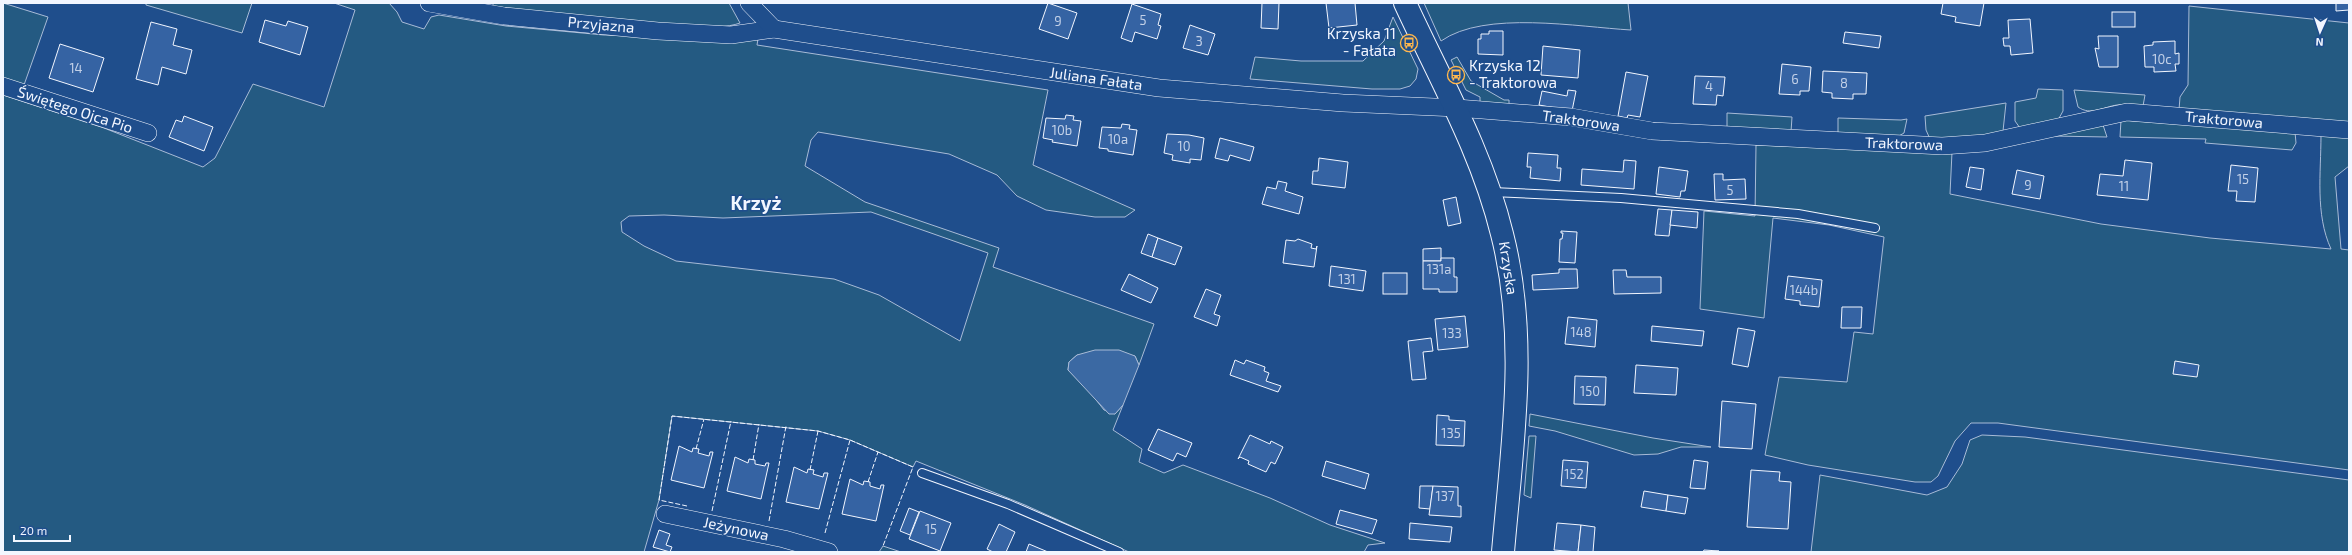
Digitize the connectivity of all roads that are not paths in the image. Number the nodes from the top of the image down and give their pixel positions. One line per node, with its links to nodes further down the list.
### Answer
1 (429, 3): 4 (street, Przyjazna)
2 (749, 3): 4 (street)
3 (1406, 3): 6 (street, Krzyska)
4 (774, 29): 6 (street, Juliana Fałata)
5 (3, 86): 8 (street, Świętego Ojca Pio)
6 (1457, 108): 7 (street, Traktorowa); 9 (street, Krzyska)
7 (2349, 130)
8 (148, 133)
9 (1490, 192): 10 (lane); 15 (street, Krzyska)
10 (1875, 228)
11 (922, 473): 14 (lane)
12 (665, 514): 13 (street, Jeżynowa)
13 (829, 552)
14 (1119, 552)
15 (1503, 552)

